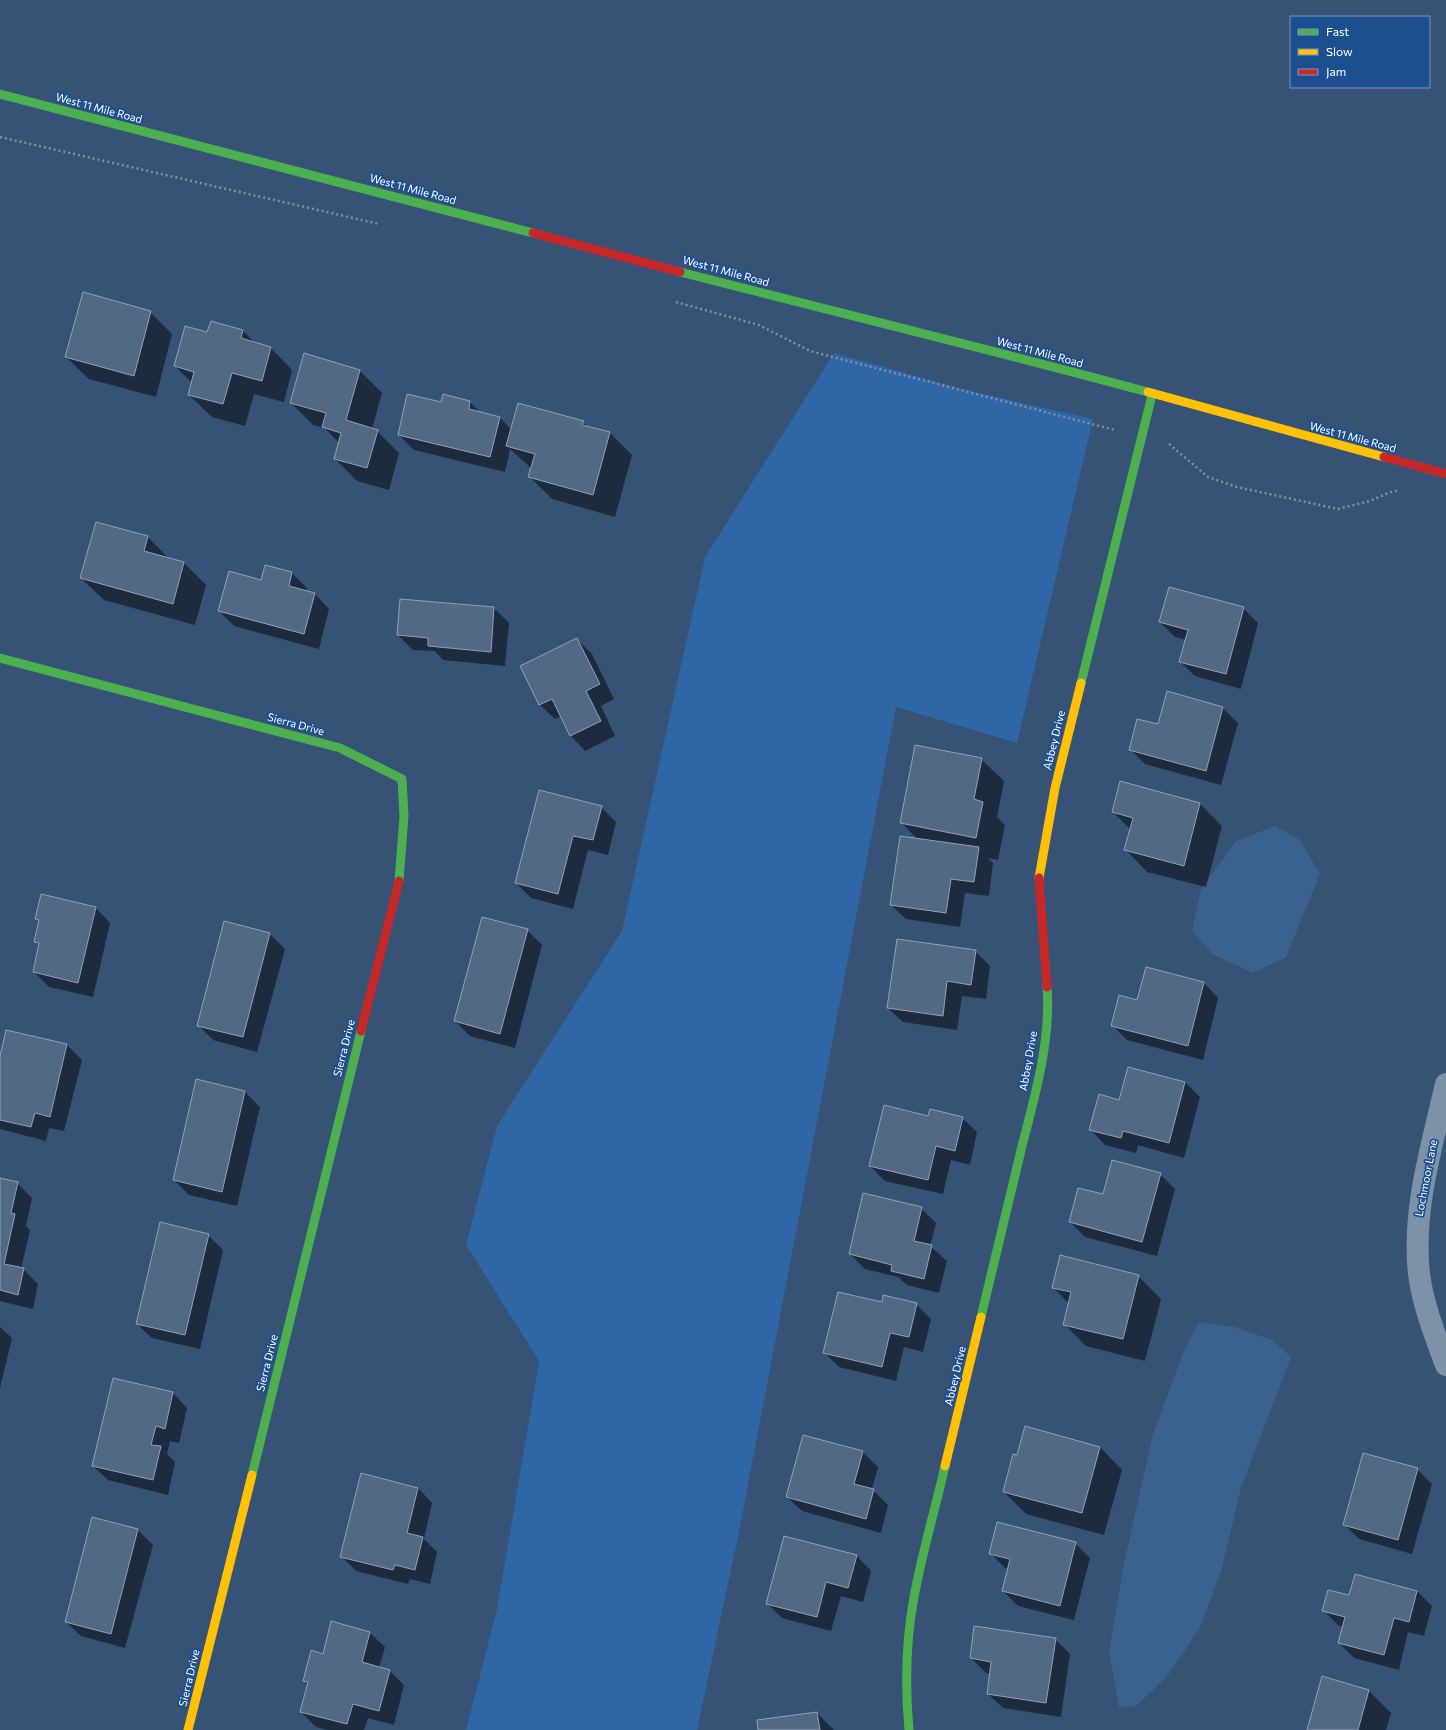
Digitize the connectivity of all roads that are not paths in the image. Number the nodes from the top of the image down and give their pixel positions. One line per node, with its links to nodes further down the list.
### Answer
1 (0, 94): 2 (street, West 11 Mile Road)
2 (1152, 395): 3 (street, West 11 Mile Road); 8 (street, Abbey Drive)
3 (1446, 474)
4 (0, 658): 7 (street, Sierra Drive)
5 (1446, 1084): 6 (street, Lochmoor Lane)
6 (1446, 1365)
7 (188, 1730)
8 (908, 1730)

